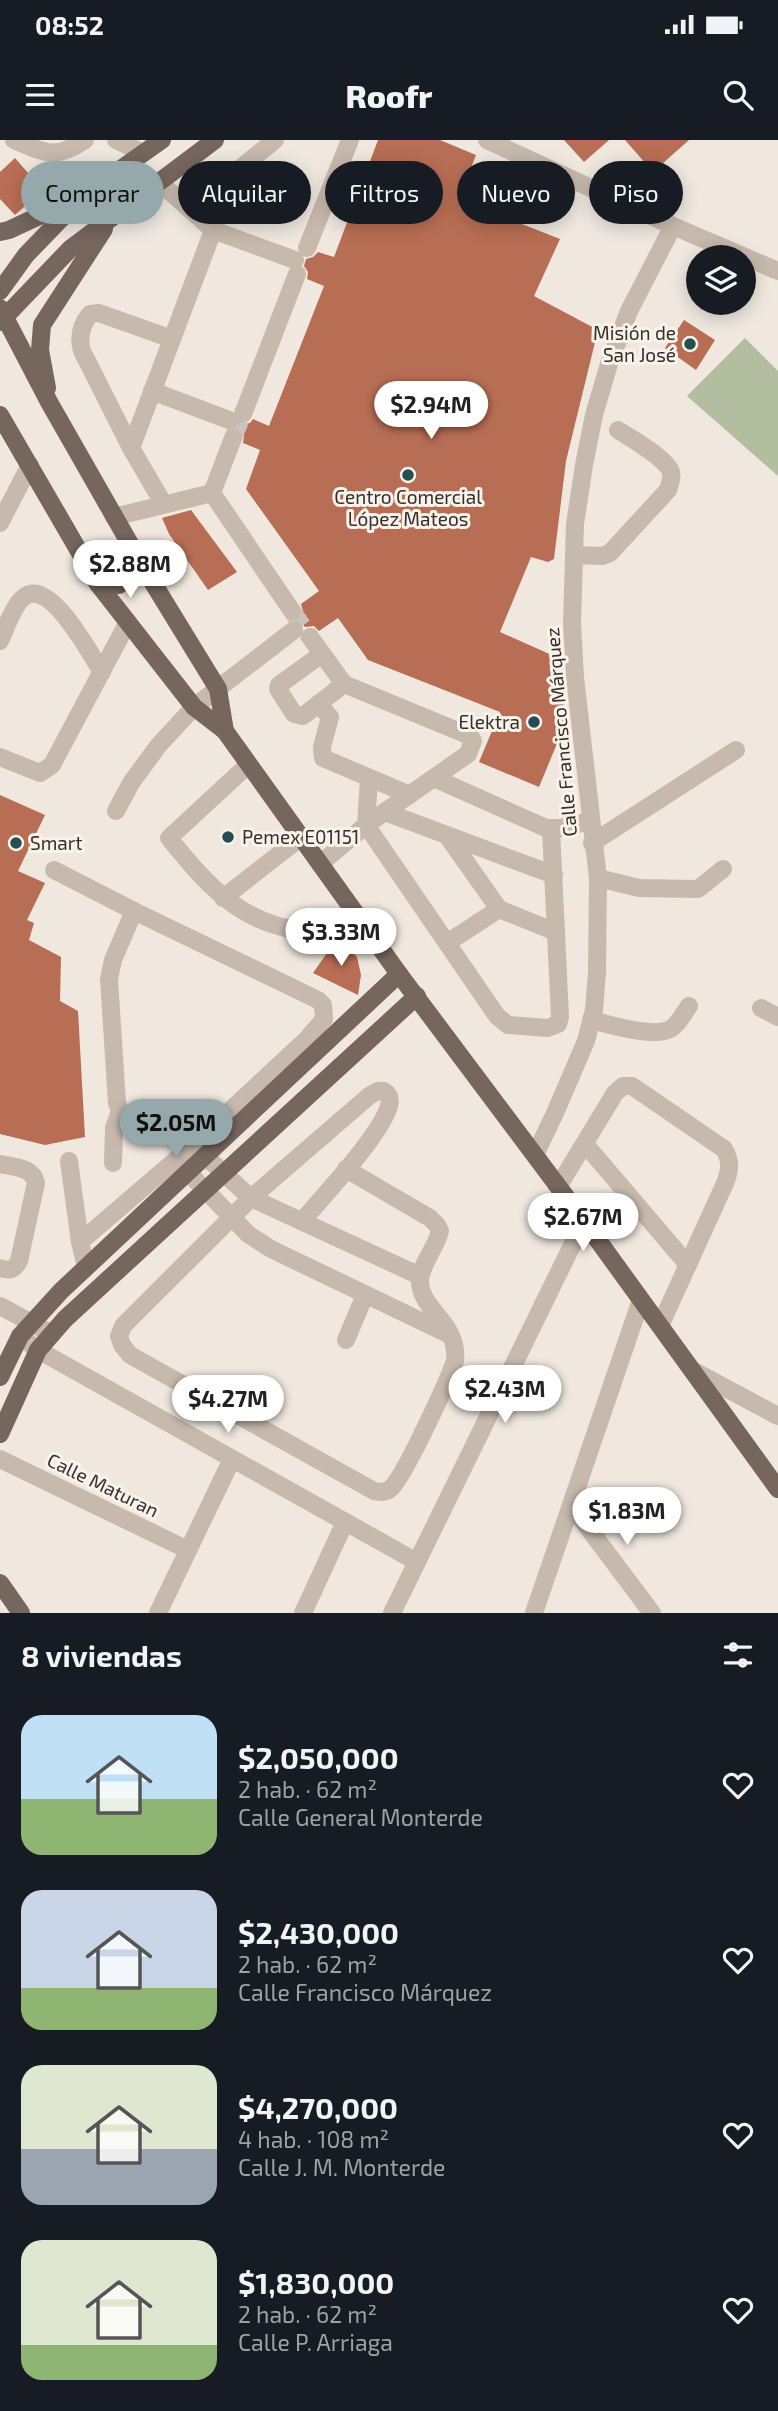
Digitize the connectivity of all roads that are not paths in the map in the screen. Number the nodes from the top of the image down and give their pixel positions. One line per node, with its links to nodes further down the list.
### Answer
1 (14, 140): 2 (street)
2 (85, 140)
3 (116, 140): 9 (street)
4 (162, 140): 9 (main road)
5 (215, 140): 11 (main road)
6 (275, 140): 18 (street)
7 (350, 140): 20 (street)
8 (487, 140): 17 (street)
9 (143, 153): 10 (main road)
10 (132, 161)
11 (164, 177)
12 (164, 186): 18 (street)
13 (22, 224): 19 (main road)
14 (56, 224): 22 (main road)
15 (103, 224): 23 (main road)
16 (108, 224): 26 (main road)
17 (673, 226): 21 (street); 38 (street, Calle Francisco Márquez)
18 (213, 230): 20 (street); 24 (street)
19 (0, 232)
20 (300, 261): 28 (street)
21 (778, 271)
22 (0, 291)
23 (2, 316): 26 (main road)
24 (172, 339): 25 (street); 31 (street)
25 (152, 391): 28 (street); 31 (street)
26 (49, 402): 36 (main road)
27 (0, 415): 30 (main road)
28 (235, 424): 33 (street)
29 (618, 430): 38 (street)
30 (7, 432): 32 (main road)
31 (131, 448): 35 (street)
32 (30, 466): 34 (street); 40 (main road)
33 (212, 493): 35 (street); 41 (street)
34 (6, 496): 37 (street)
35 (163, 503): 36 (street)
36 (114, 517): 39 (main road)
37 (0, 523)
38 (574, 555): 59 (street, Calle Francisco Márquez)
39 (142, 565): 40 (main road); 47 (main road)
40 (99, 584): 42 (main road)
41 (292, 611)
42 (128, 622): 45 (street); 49 (main road)
43 (0, 641): 45 (street)
44 (322, 654): 46 (street); 47 (street); 48 (street)
45 (102, 671): 52 (street)
46 (344, 684): 48 (street); 54 (street)
47 (218, 689): 49 (street); 50 (main road)
48 (318, 704): 55 (street)
49 (194, 707): 50 (main road); 57 (street)
50 (225, 732): 53 (main road)
51 (736, 750): 64 (street)
52 (0, 757)
53 (248, 765): 63 (main road); 70 (street)
54 (434, 778): 56 (street); 61 (street)
55 (369, 779): 56 (street); 60 (street)
56 (410, 795): 58 (street)
57 (116, 811)
58 (386, 812): 60 (street); 62 (street)
59 (590, 821): 61 (street); 64 (street, Calle Francisco Márquez)
60 (366, 825): 65 (street); 75 (street)
61 (551, 829): 68 (street)
62 (448, 837): 68 (street); 71 (street)
63 (300, 838): 65 (main road); 70 (street)
64 (592, 844): 69 (street, Calle Francisco Márquez)
65 (320, 864): 73 (main road)
66 (723, 869): 69 (street)
67 (54, 870): 72 (street)
68 (554, 875): 74 (street)
69 (598, 878): 81 (street, Calle Francisco Márquez)
70 (222, 898): 73 (street)
71 (499, 909): 74 (street); 75 (street)
72 (134, 911): 82 (street); 84 (street)
73 (368, 928): 76 (main road)
74 (556, 932): 75 (street)
75 (447, 943)
76 (399, 974): 77 (main road); 84 (main road)
77 (417, 996): 85 (main road); 92 (main road)
78 (689, 1006): 81 (street)
79 (761, 1008): 80 (street)
80 (778, 1017)
81 (591, 1020): 85 (street, Calle Francisco Márquez)
82 (120, 1111): 84 (street); 88 (street)
83 (585, 1144): 93 (street); 100 (street); 100 (street)
84 (200, 1151): 86 (street); 91 (main road); 92 (street)
85 (535, 1155): 93 (main road)
86 (175, 1160): 91 (street); 99 (street)
87 (69, 1161): 99 (street)
88 (113, 1163)
89 (0, 1164): 102 (street)
90 (346, 1169): 95 (street); 97 (street); 103 (street)
91 (189, 1174): 94 (street); 101 (main road)
92 (223, 1174): 94 (main road); 95 (street)
93 (558, 1187): 98 (main road)
94 (206, 1191): 96 (street); 109 (main road)
95 (251, 1198): 96 (street); 97 (street)
96 (230, 1217): 104 (street); 110 (street)
97 (302, 1221): 103 (street)
98 (584, 1221): 105 (main road); 123 (street)
99 (80, 1242): 101 (street)
100 (688, 1265): 107 (street)
101 (86, 1267): 108 (main road)
102 (0, 1268)
103 (421, 1276): 110 (street)
104 (365, 1295): 110 (street); 111 (street)
105 (641, 1300): 107 (main road); 120 (street)
106 (0, 1307): 108 (street)
107 (660, 1326): 113 (main road)
108 (25, 1329): 109 (street); 112 (street); 114 (main road)
109 (52, 1334): 112 (main road)
110 (453, 1337)
111 (346, 1340)
112 (38, 1350): 116 (main road); 118 (street)
113 (692, 1370): 115 (street); 119 (main road)
114 (0, 1377)
115 (778, 1416)
116 (0, 1434)
117 (0, 1459): 122 (street, Calle Maturan)
118 (232, 1459): 121 (street); 122 (street)
119 (778, 1489)
120 (571, 1505): 129 (street); 130 (street)
121 (345, 1522): 123 (street); 127 (street)
122 (188, 1550): 126 (street)
123 (416, 1562): 128 (street)
124 (0, 1583): 125 (main road)
125 (21, 1613)
126 (158, 1613)
127 (303, 1613)
128 (392, 1613)
129 (534, 1613)
130 (652, 1613)

